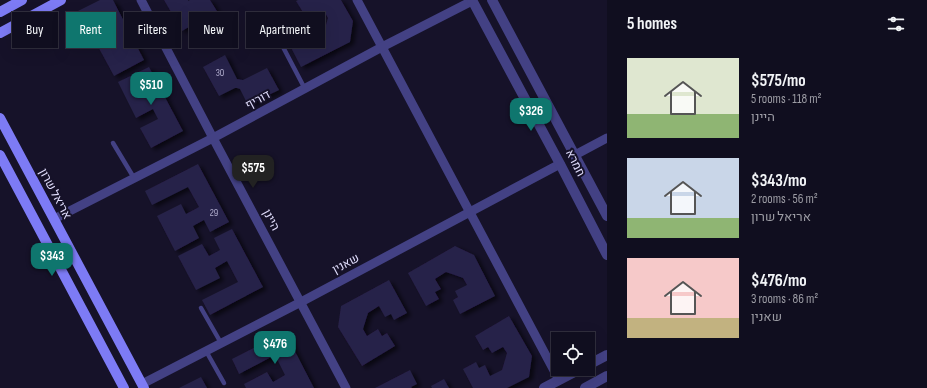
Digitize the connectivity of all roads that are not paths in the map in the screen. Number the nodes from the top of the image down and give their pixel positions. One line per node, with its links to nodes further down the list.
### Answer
1 (22, 0): 7 (main road)
2 (61, 0): 8 (main road)
3 (141, 0): 13 (street, היינן)
4 (357, 0): 10 (street)
5 (472, 0): 10 (street, דוריף); 18 (street, חמרא)
6 (492, 0): 17 (street, חמרא)
7 (0, 12)
8 (0, 33)
9 (284, 48): 11 (lane)
10 (382, 48): 11 (street, דוריף); 20 (street)
11 (305, 89): 13 (street, דוריף)
12 (0, 118): 22 (main road, אריאל שרון)
13 (213, 138): 19 (street, דוריף); 24 (street, היינן)
14 (607, 138): 17 (street)
15 (113, 142): 19 (lane)
16 (0, 155): 35 (main road)
17 (575, 155): 21 (street, חמרא)
18 (560, 164): 20 (street, שאנין); 23 (street, חמרא)
19 (134, 178): 22 (street, דוריף)
20 (469, 212): 24 (street, שאנין); 32 (street)
21 (607, 216)
22 (54, 219): 34 (main road, אריאל שרון)
23 (607, 255)
24 (301, 302): 26 (street, שאנין); 36 (street, היינן)
25 (201, 308): 26 (lane)
26 (221, 343): 27 (street, שאנין)
27 (206, 351): 33 (lane); 34 (street, שאנין)
28 (607, 355): 29 (street)
29 (595, 361)
30 (567, 376): 32 (street)
31 (607, 376): 38 (street)
32 (559, 380): 37 (street)
33 (224, 383)
34 (143, 386)
35 (124, 388)
36 (346, 388)
37 (544, 388)
38 (585, 388)

